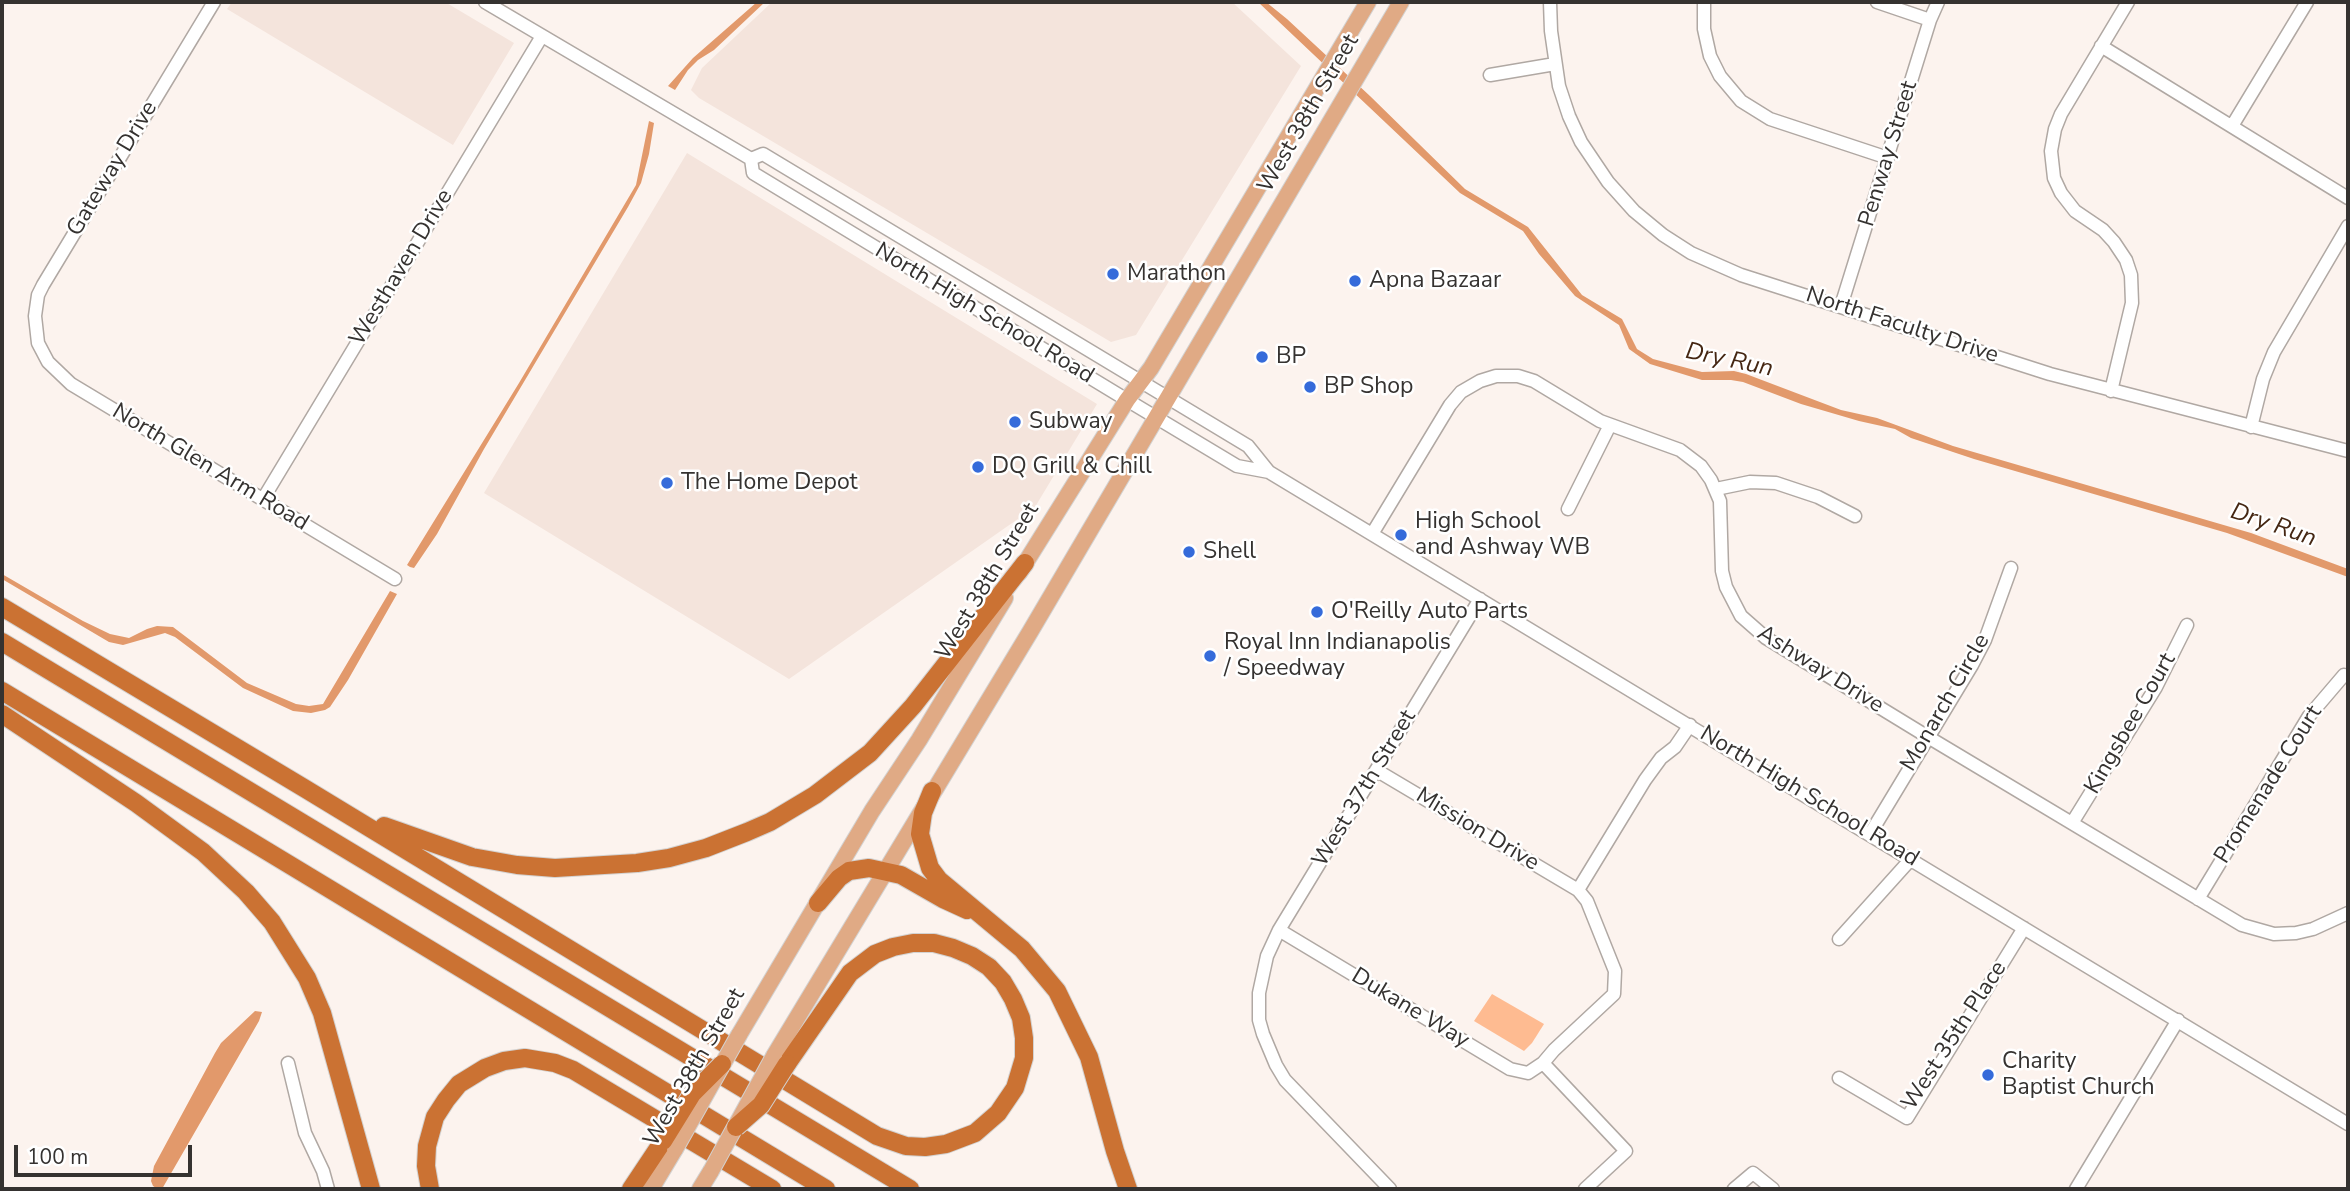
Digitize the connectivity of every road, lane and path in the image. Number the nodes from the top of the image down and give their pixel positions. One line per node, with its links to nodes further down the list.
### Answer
1 (214, 2): 22 (street, Gateway Drive)
2 (485, 2): 12 (street, North High School Road)
3 (1368, 2): 23 (main road, West 38th Street)
4 (1401, 2): 25 (main road, West 38th Street)
5 (1550, 2): 14 (street, North Faculty Drive)
6 (1703, 2): 18 (street)
7 (1877, 2): 11 (street)
8 (1938, 2): 11 (street, Penway Street)
9 (2128, 2): 13 (street)
10 (2307, 2): 16 (street)
11 (1930, 20): 18 (street, Penway Street)
12 (542, 36): 17 (street, North High School Road); 33 (street, Westhaven Drive)
13 (2101, 46): 16 (street); 24 (street)
14 (1555, 64): 15 (street); 21 (street, North Faculty Drive)
15 (1490, 75)
16 (2232, 126): 19 (street)
17 (751, 159): 23 (street, North High School Road); 26 (street, North High School Road)
18 (1888, 159): 21 (street, Penway Street)
19 (2348, 198)
20 (2348, 226): 29 (street)
21 (1841, 306): 24 (street, North Faculty Drive)
22 (38, 343): 33 (street, North Glen Arm Road)
23 (1142, 383): 25 (street, North High School Road); 26 (main road, West 38th Street)
24 (2111, 391): 29 (street, North Faculty Drive)
25 (1167, 398): 27 (main road, West 38th Street); 31 (street, North High School Road)
26 (1127, 400): 27 (street, North High School Road); 37 (main road, West 38th Street)
27 (1156, 418): 31 (street, North High School Road); 51 (main road, West 38th Street)
28 (1610, 425): 32 (street, Ashway Drive); 34 (street); 36 (street, Ashway Drive)
29 (2251, 427): 30 (street, North Faculty Drive)
30 (2348, 451)
31 (1269, 472): 36 (street, North High School Road)
32 (1716, 489): 35 (street); 48 (street, Ashway Drive)
33 (263, 499): 39 (street, North Glen Arm Road)
34 (1568, 509)
35 (1855, 516)
36 (1372, 534): 40 (street, North High School Road)
37 (1025, 563): 50 (highway); 58 (main road, West 38th Street)
38 (2011, 568): 48 (street, Monarch Circle)
39 (395, 579)
40 (1480, 598): 47 (street, North High School Road); 49 (street, West 37th Street)
41 (2, 607): 50 (highway)
42 (2187, 625): 52 (street, Kingsbee Court)
43 (2, 642): 81 (highway)
44 (2344, 675): 57 (street, Promenade Court)
45 (2, 691): 80 (highway)
46 (2, 714): 74 (highway)
47 (1690, 725): 53 (street, North High School Road); 56 (street)
48 (1928, 737): 52 (street, Ashway Drive); 53 (street, Monarch Circle)
49 (1376, 770): 56 (street, Mission Drive); 62 (street, West 37th Street)
50 (304, 788): 65 (highway)
51 (932, 791): 55 (main road, West 38th Street); 60 (highway)
52 (2073, 823): 57 (street, Ashway Drive)
53 (1870, 834): 54 (street, North High School Road)
54 (1911, 859): 61 (street, North High School Road); 63 (street)
55 (885, 870): 58 (highway); 60 (highway); 65 (main road, West 38th Street)
56 (1578, 890): 67 (street)
57 (2198, 899): 59 (street, Ashway Drive)
58 (818, 903): 68 (main road, West 38th Street, bridge)
59 (2348, 913)
60 (986, 918): 82 (highway)
61 (2024, 928): 64 (street, North High School Road); 69 (street, West 35th Place)
62 (1279, 930): 67 (street, Dukane Way); 83 (street, West 37th Street)
63 (1839, 939)
64 (2178, 1020): 70 (street, North High School Road); 87 (street)
65 (780, 1060): 71 (highway, bridge)
66 (288, 1063): 73 (street)
67 (1543, 1063): 84 (street)
68 (722, 1064): 72 (highway, bridge)
69 (1839, 1078)
70 (2348, 1124)
71 (736, 1127): 78 (main road, bridge)
72 (669, 1145): 76 (highway); 77 (main road, West 38th Street)
73 (328, 1189)
74 (372, 1189)
75 (430, 1189): 79 (highway)
76 (631, 1189)
77 (651, 1189)
78 (700, 1189)
79 (772, 1189)
80 (826, 1189)
81 (910, 1189)
82 (1128, 1189)
83 (1390, 1189)
84 (1585, 1189)
85 (1734, 1189): 86 (street)
86 (1773, 1189)
87 (2076, 1189)

